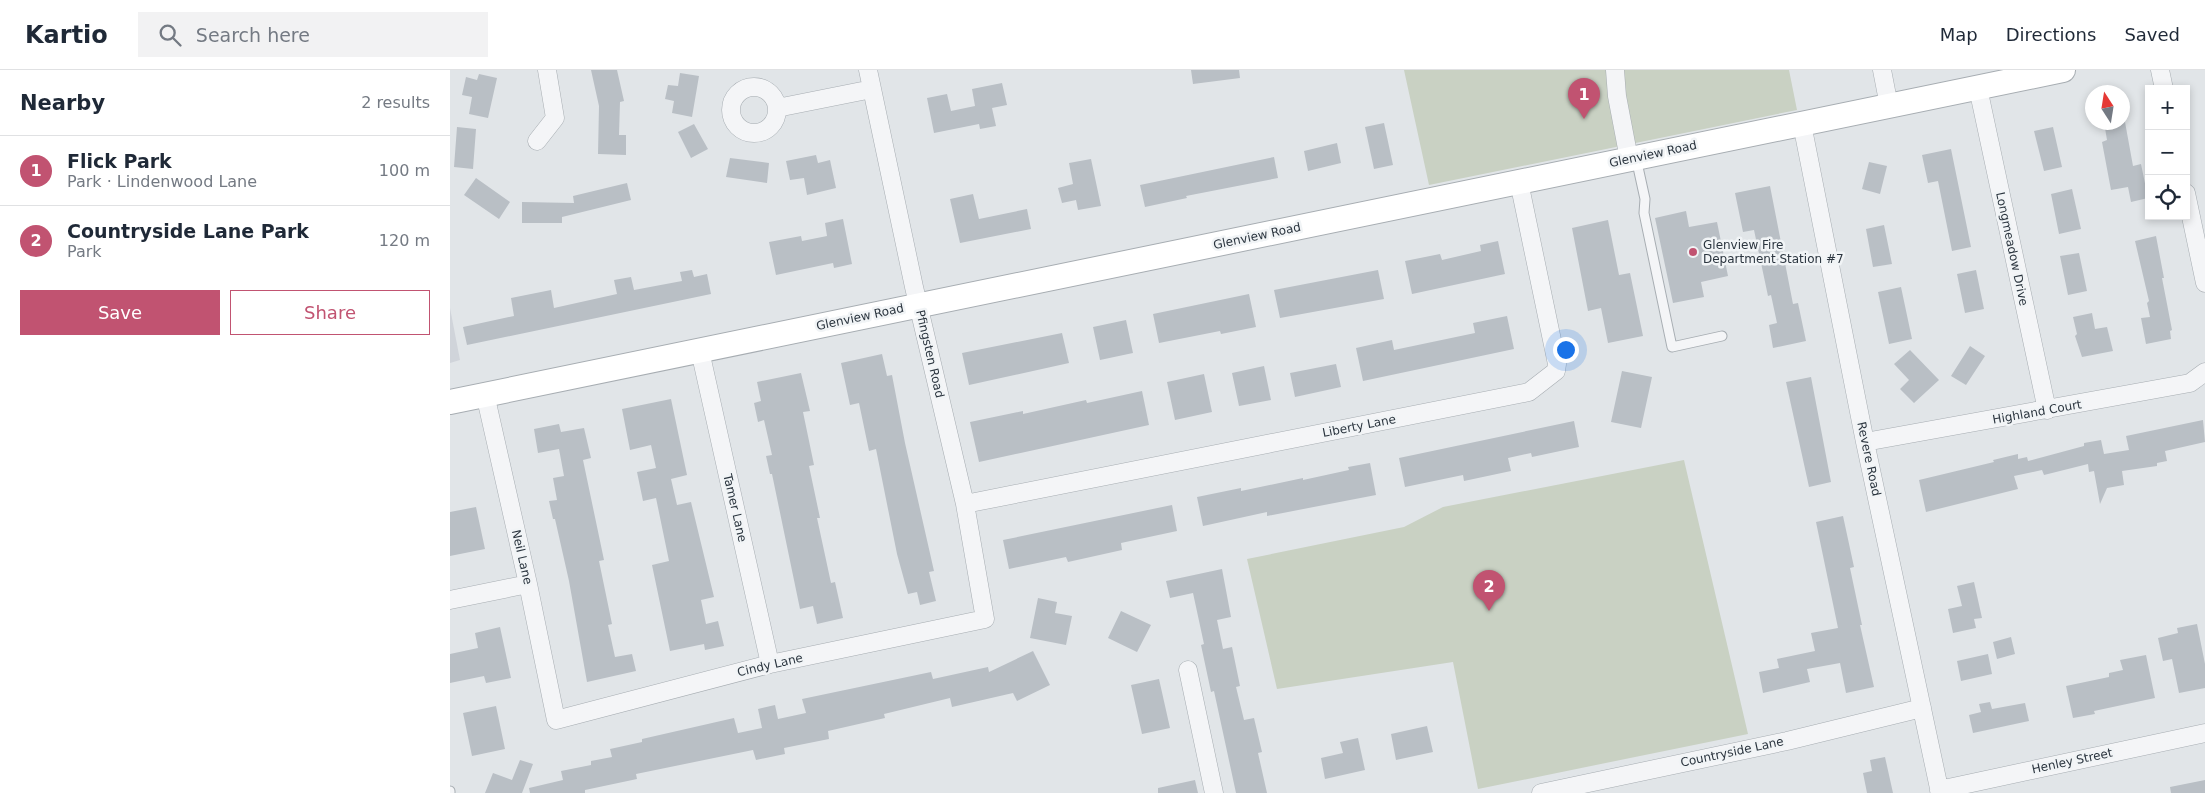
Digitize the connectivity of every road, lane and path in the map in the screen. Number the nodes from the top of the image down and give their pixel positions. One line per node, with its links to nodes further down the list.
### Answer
1 (547, 70): 13 (street)
2 (868, 70): 9 (street, Pfingsten Road)
3 (1615, 70): 14 (street)
4 (1882, 70): 10 (street)
5 (2063, 70): 8 (main road, Glenview Road)
6 (2160, 70): 7 (street)
7 (2163, 85)
8 (1978, 88): 10 (main road, Glenview Road); 24 (street, Longmeadow Drive)
9 (872, 90): 11 (street); 18 (street, Pfingsten Road)
10 (1888, 106): 12 (main road, Glenview Road)
11 (777, 108)
12 (1802, 124): 14 (main road, Glenview Road); 25 (street, Revere Road)
13 (537, 142)
14 (1632, 159): 15 (main road, Glenview Road); 19 (lane)
15 (1519, 182): 18 (main road, Glenview Road); 26 (street, Liberty Lane)
16 (2190, 212): 17 (street)
17 (2205, 283)
18 (919, 305): 20 (main road, Glenview Road); 26 (street, Pfingsten Road)
19 (1722, 336)
20 (700, 351): 22 (main road, Glenview Road); 30 (street, Tamer Lane)
21 (2205, 372): 24 (street, Highland Court)
22 (486, 394): 23 (main road, Glenview Road); 27 (street, Neil Lane)
23 (450, 402)
24 (2047, 410): 25 (street, Highland Court)
25 (1865, 442): 32 (street, Revere Road)
26 (965, 504): 29 (street, Pfingsten Road)
27 (528, 584): 28 (street); 33 (street, Neil Lane)
28 (450, 600)
29 (985, 619): 30 (street, Cindy Lane)
30 (770, 664): 33 (street, Cindy Lane)
31 (1188, 670): 36 (street)
32 (1922, 708): 35 (street, Revere Road); 37 (street, Countryside Lane)
33 (556, 720)
34 (2205, 733): 35 (street, Henley Street)
35 (1940, 791)
36 (1214, 793)
37 (1541, 793)

